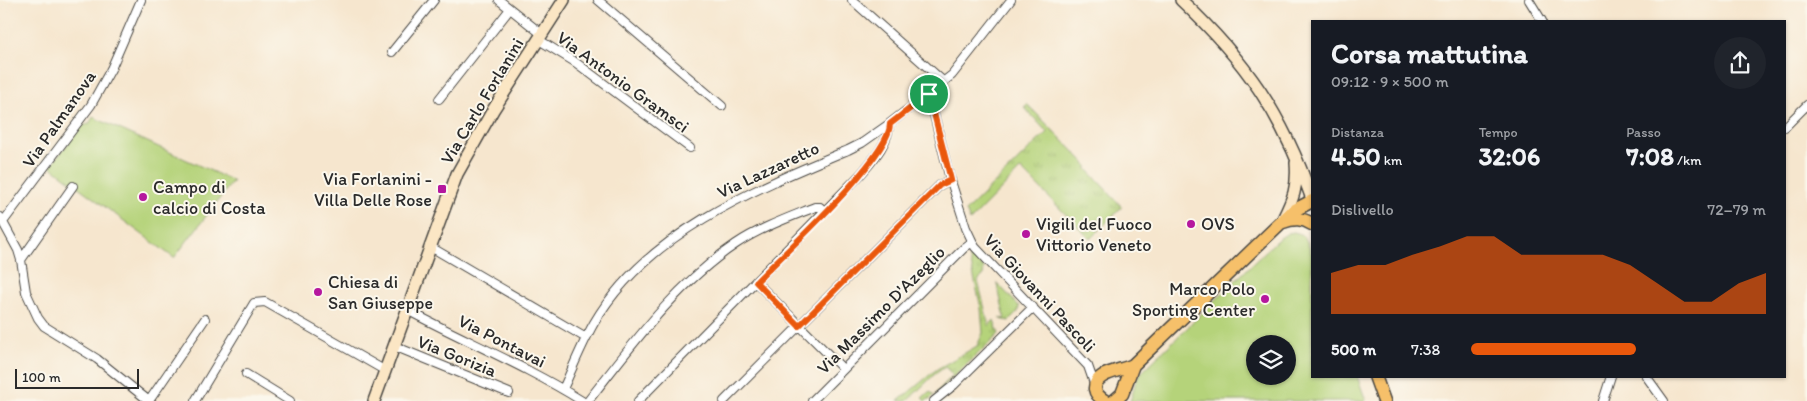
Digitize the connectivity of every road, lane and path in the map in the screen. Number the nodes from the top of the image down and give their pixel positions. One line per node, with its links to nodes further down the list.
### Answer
1 (141, 0): 28 (street, Via Palmanova)
2 (434, 0): 13 (street)
3 (499, 0): 10 (street, Via Antonio Gramsci)
4 (564, 0): 12 (street, Via Carlo Forlanini)
5 (598, 0): 18 (street)
6 (852, 0): 14 (street)
7 (1011, 0): 14 (street, Via Lazzaretto)
8 (1181, 0): 22 (street)
9 (1529, 0): 11 (street)
10 (510, 9): 12 (street, Via Antonio Gramsci); 16 (street)
11 (1541, 20)
12 (541, 37): 21 (street, Via Antonio Gramsci); 32 (street, Via Carlo Forlanini)
13 (392, 52)
14 (944, 82): 15 (street, Via Lazzaretto)
15 (929, 94): 19 (street, Via Lazzaretto); 23 (street, Via Giovanni Pascoli)
16 (439, 99)
17 (1807, 105): 20 (street)
18 (722, 106)
19 (890, 124): 27 (street); 39 (street, Via Lazzaretto)
20 (1786, 126)
21 (690, 148)
22 (1294, 152): 25 (street); 29 (street)
23 (951, 180): 31 (street, Via Giovanni Pascoli); 38 (street)
24 (72, 186): 33 (street)
25 (1311, 197)
26 (1311, 200): 29 (main road)
27 (825, 212): 34 (street); 59 (street)
28 (2, 219): 33 (street)
29 (1281, 223): 30 (main road); 41 (main road)
30 (1311, 224)
31 (972, 242): 35 (street, Via Giovanni Pascoli); 43 (street, Via Massimo D'Azeglio)
32 (429, 246): 36 (street, Via Carlo Forlanini); 39 (street)
33 (21, 260): 54 (street)
34 (756, 282): 38 (street); 60 (street)
35 (1033, 307): 42 (street, Via Giovanni Pascoli); 63 (street)
36 (407, 310): 40 (street, Via Carlo Forlanini); 50 (street, Via Pontavai)
37 (205, 319): 54 (street)
38 (799, 326): 43 (street); 61 (street)
39 (586, 338): 50 (street, Via Lazzaretto)
40 (394, 346): 44 (street, Via Carlo Forlanini); 52 (street, Via Gorizia)
41 (1134, 365): 46 (main road); 51 (main road)
42 (1089, 367): 46 (street, Via Giovanni Pascoli); 53 (street, Via Giovanni Pascoli)
43 (843, 369): 62 (street, Via Massimo D'Azeglio)
44 (384, 370): 55 (street); 57 (street, Via Carlo Forlanini)
45 (246, 374): 56 (street)
46 (1108, 374): 51 (main road); 53 (main road)
47 (1376, 378): 66 (main road)
48 (1610, 378): 67 (street)
49 (1647, 378): 68 (street)
50 (563, 389): 58 (street, Via Pontavai)
51 (1123, 389): 65 (main road)
52 (509, 393)
53 (1094, 393): 64 (main road)
54 (149, 401)
55 (195, 401)
56 (290, 401)
57 (374, 401)
58 (582, 401)
59 (588, 401)
60 (638, 401)
61 (724, 401)
62 (812, 401)
63 (934, 401)
64 (1105, 401)
65 (1114, 401)
66 (1384, 401)
67 (1603, 401)
68 (1664, 401)

